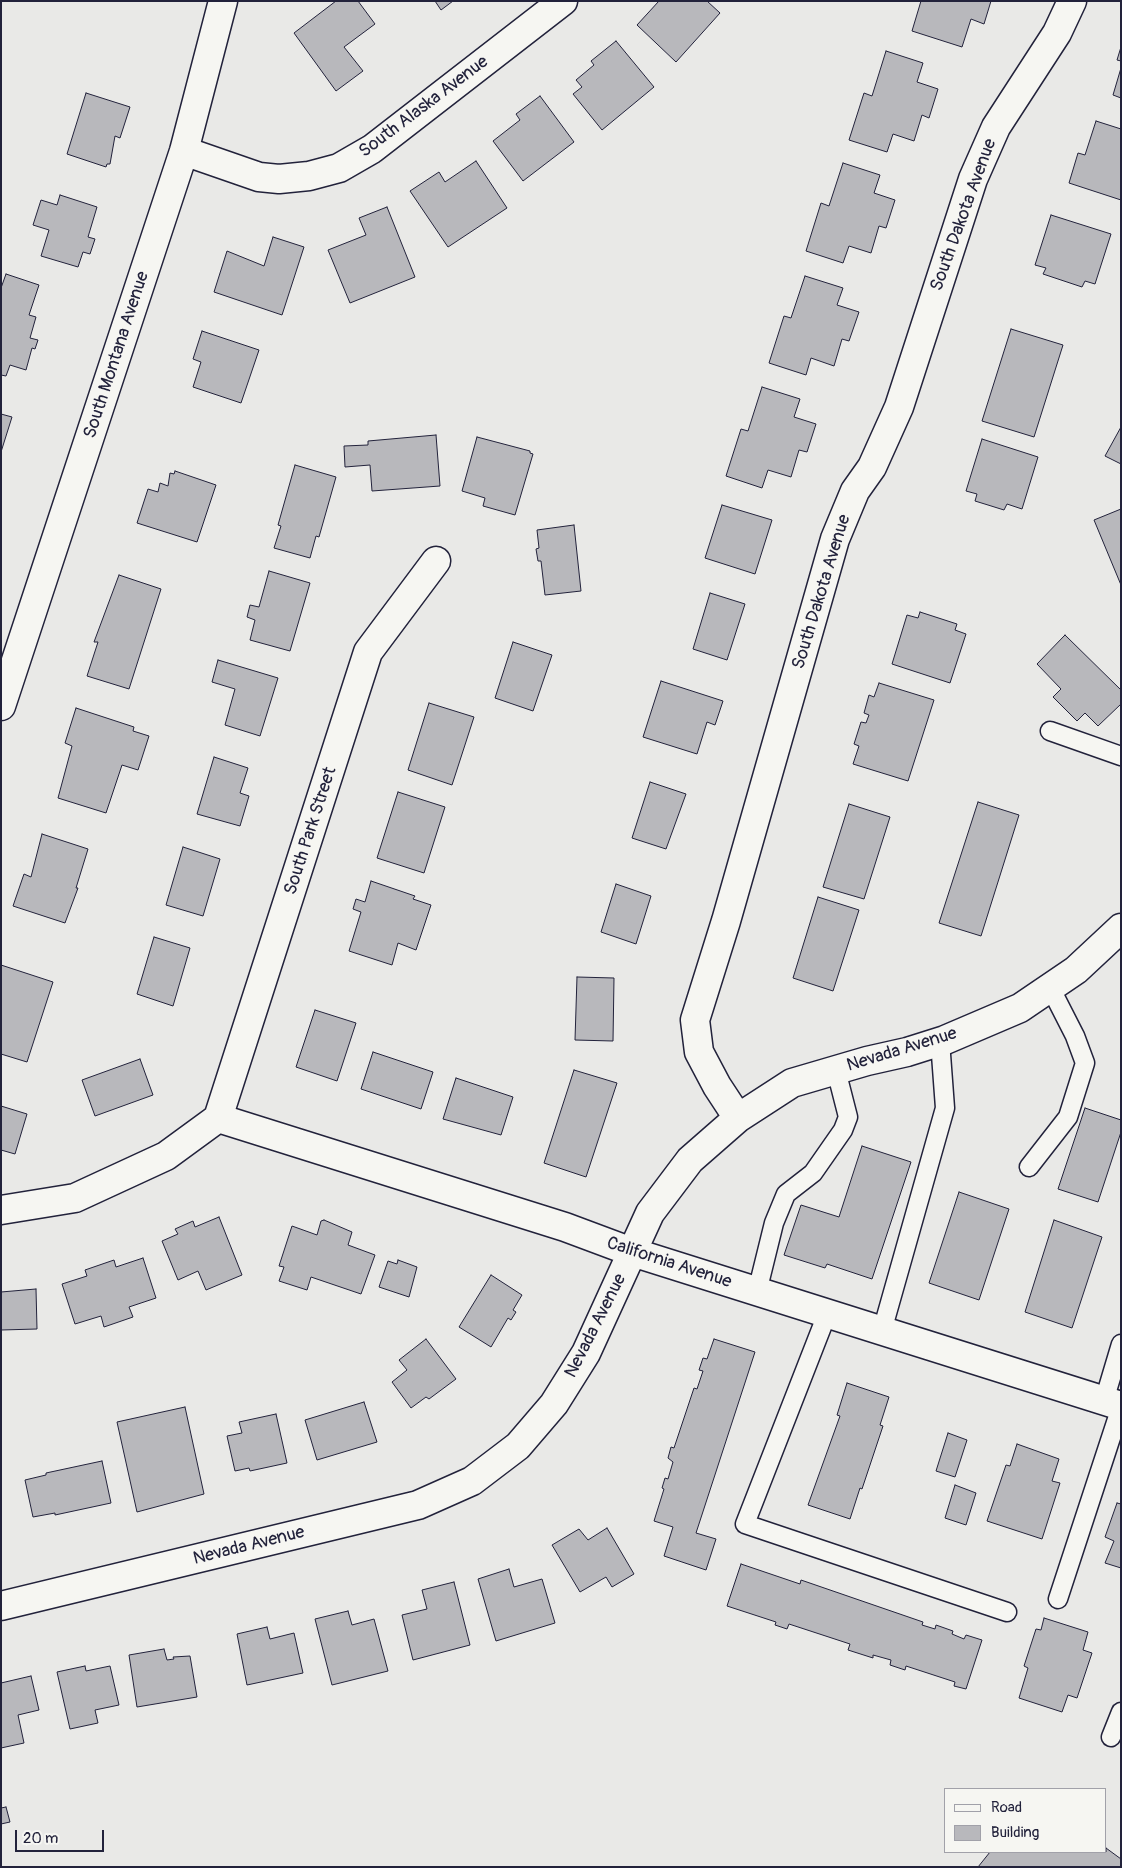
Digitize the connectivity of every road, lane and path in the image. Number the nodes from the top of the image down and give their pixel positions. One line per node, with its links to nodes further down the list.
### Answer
1 (223, 1): 4 (street, South Montana Avenue)
2 (563, 1): 4 (street, South Alaska Avenue)
3 (1072, 1): 14 (street, South Dakota Avenue)
4 (184, 151): 6 (street, South Montana Avenue)
5 (436, 562): 13 (street, South Park Street)
6 (1, 706)
7 (1050, 731): 8 (lane)
8 (1121, 756)
9 (1121, 928): 10 (street, Nevada Avenue)
10 (1050, 987): 11 (street, Nevada Avenue); 15 (lane)
11 (940, 1042): 12 (street, Nevada Avenue); 20 (lane)
12 (836, 1070): 14 (street, Nevada Avenue); 18 (lane)
13 (218, 1118): 16 (street); 17 (street, California Avenue)
14 (738, 1118): 17 (street, Nevada Avenue)
15 (1029, 1167)
16 (1, 1210)
17 (632, 1252): 18 (street, California Avenue); 24 (street, Nevada Avenue)
18 (757, 1292): 19 (street, California Avenue)
19 (827, 1314): 20 (street, California Avenue); 25 (lane)
20 (882, 1331): 22 (street, California Avenue)
21 (1121, 1344): 22 (lane)
22 (1115, 1405): 23 (lane)
23 (1058, 1599)
24 (1, 1606)
25 (1007, 1612)
26 (1121, 1712): 27 (lane)
27 (1111, 1737)

